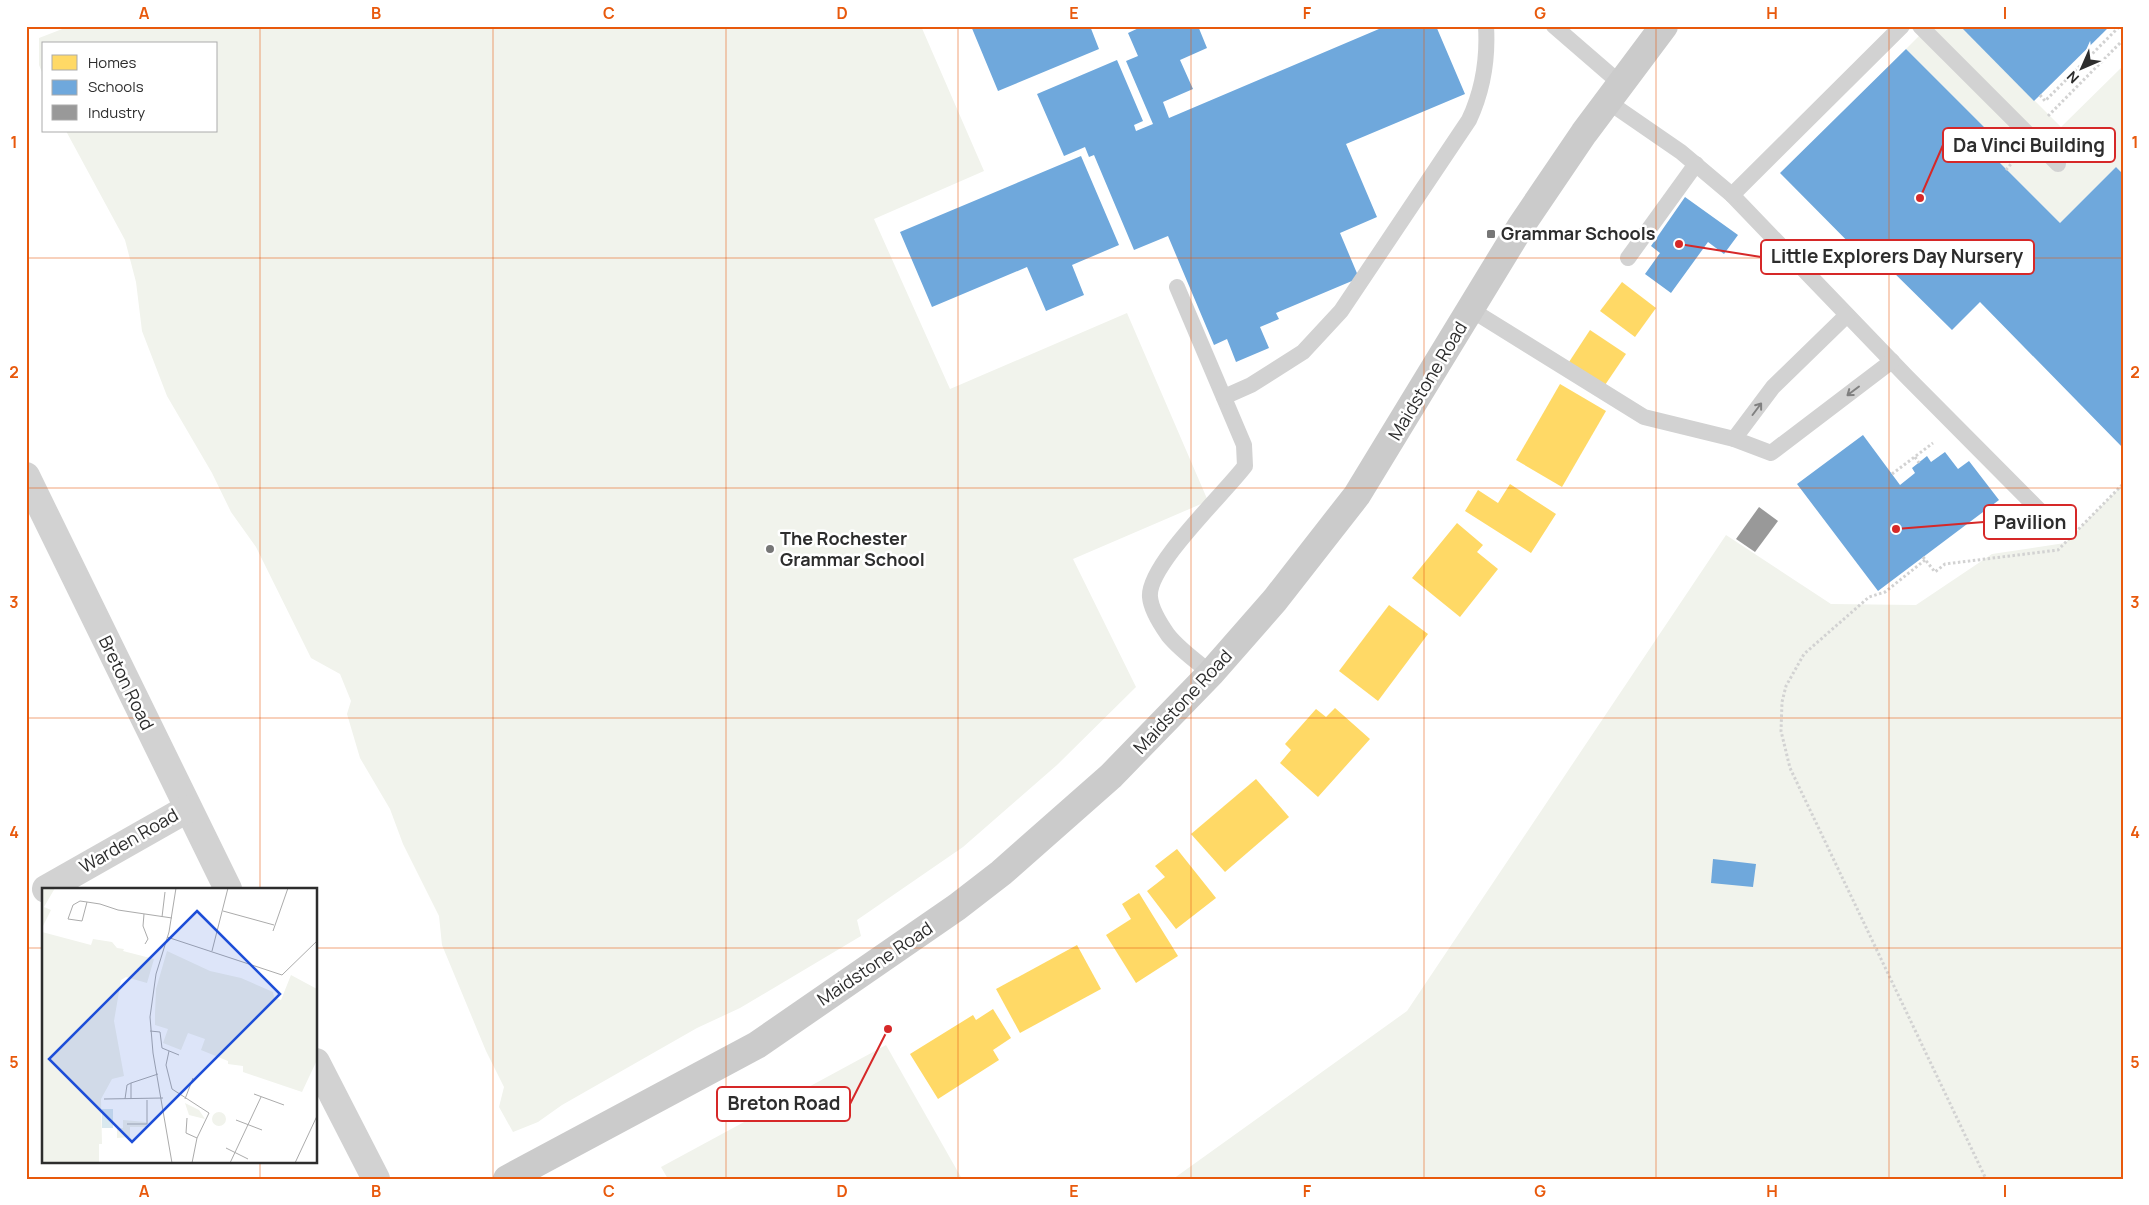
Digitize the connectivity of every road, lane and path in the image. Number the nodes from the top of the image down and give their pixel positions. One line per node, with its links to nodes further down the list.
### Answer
1 (1486, 26): 19 (lane)
2 (1554, 26): 8 (lane)
3 (1664, 26): 8 (main road, Maidstone Road)
4 (1902, 26): 13 (lane)
5 (1920, 26): 12 (lane)
6 (2120, 26): 9 (path)
7 (2123, 40): 10 (path)
8 (1614, 92): 11 (lane); 16 (main road, Maidstone Road)
9 (2040, 95)
10 (2049, 115)
11 (1696, 164): 13 (lane); 14 (lane)
12 (2058, 164)
13 (1732, 195): 17 (lane)
14 (1628, 258)
15 (1177, 287): 19 (lane)
16 (1470, 309): 20 (lane); 28 (main road, Maidstone Road)
17 (1847, 315): 18 (lane); 20 (lane, one-way to 17)
18 (1892, 361): 20 (lane, one-way to 20); 27 (lane)
19 (1224, 397): 28 (lane)
20 (1734, 439)
21 (1935, 441): 22 (path)
22 (1915, 457): 23 (path); 24 (path)
23 (1919, 463)
24 (1892, 474)
25 (26, 476): 29 (street, Breton Road)
26 (2123, 484): 37 (path)
27 (2044, 514)
28 (1211, 674): 36 (main road, Maidstone Road)
29 (187, 809): 30 (street, Warden Road); 31 (street, Breton Road)
30 (47, 888)
31 (227, 888)
32 (42, 891): 33 (street, Warden Road)
33 (26, 900)
34 (318, 1066): 35 (street)
35 (376, 1179)
36 (507, 1179)
37 (1986, 1179)

